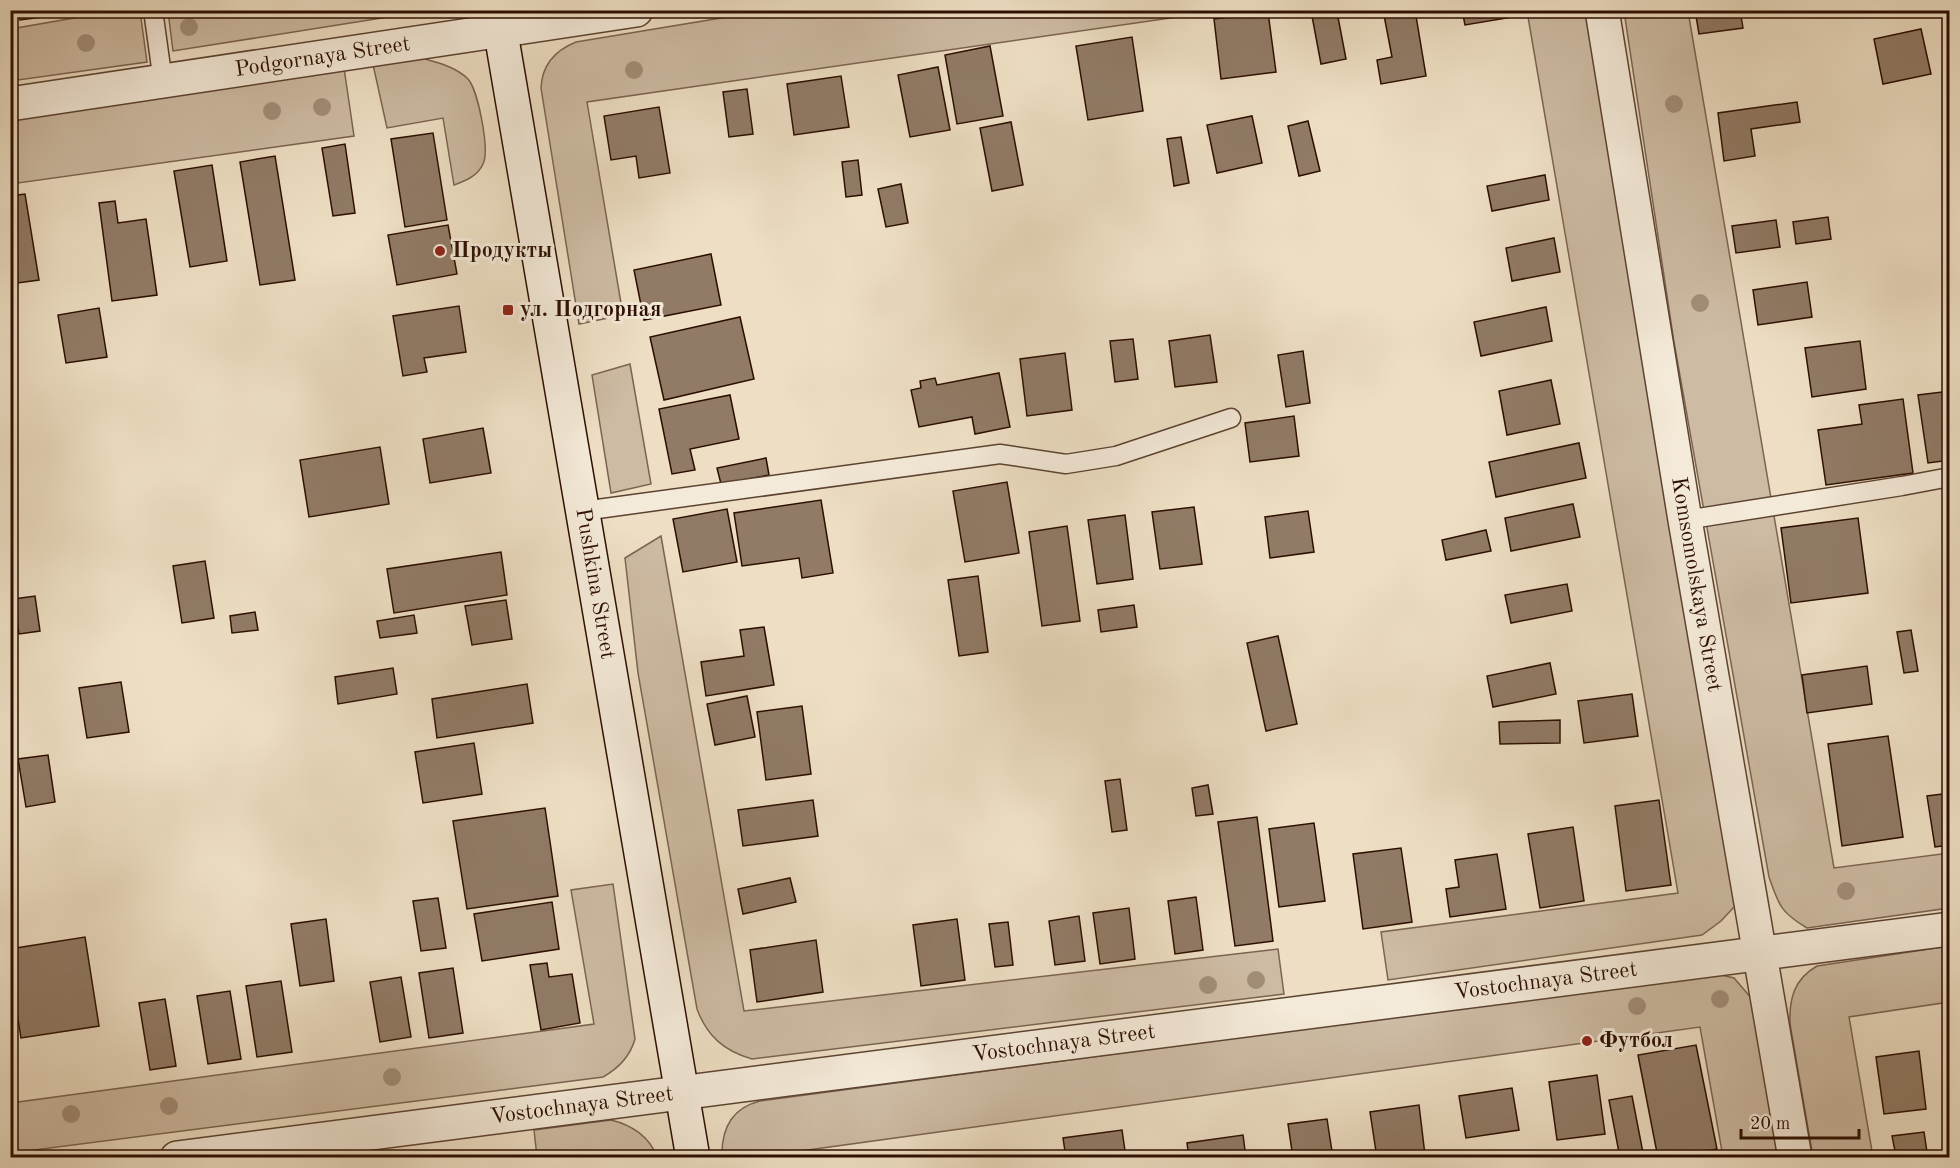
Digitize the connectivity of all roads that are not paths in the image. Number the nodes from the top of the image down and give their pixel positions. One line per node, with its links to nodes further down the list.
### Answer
1 (153, 10): 5 (lane)
2 (636, 10): 4 (street, Podgornaya Street)
3 (1602, 10): 10 (street, Komsomolskaya Street)
4 (499, 20): 5 (street, Podgornaya Street); 9 (street, Pushkina Street)
5 (163, 82): 6 (street, Podgornaya Street)
6 (10, 104)
7 (1231, 418): 9 (lane)
8 (1950, 477): 10 (lane)
9 (583, 511): 13 (street, Pushkina Street)
10 (1685, 520): 12 (street, Komsomolskaya Street)
11 (1950, 929): 12 (street, Vostochnaya Street)
12 (1761, 953): 13 (street, Vostochnaya Street); 16 (street, Komsomolskaya Street)
13 (683, 1093): 14 (street, Vostochnaya Street); 15 (street, Pushkina Street)
14 (177, 1158)
15 (693, 1158)
16 (1795, 1158)

